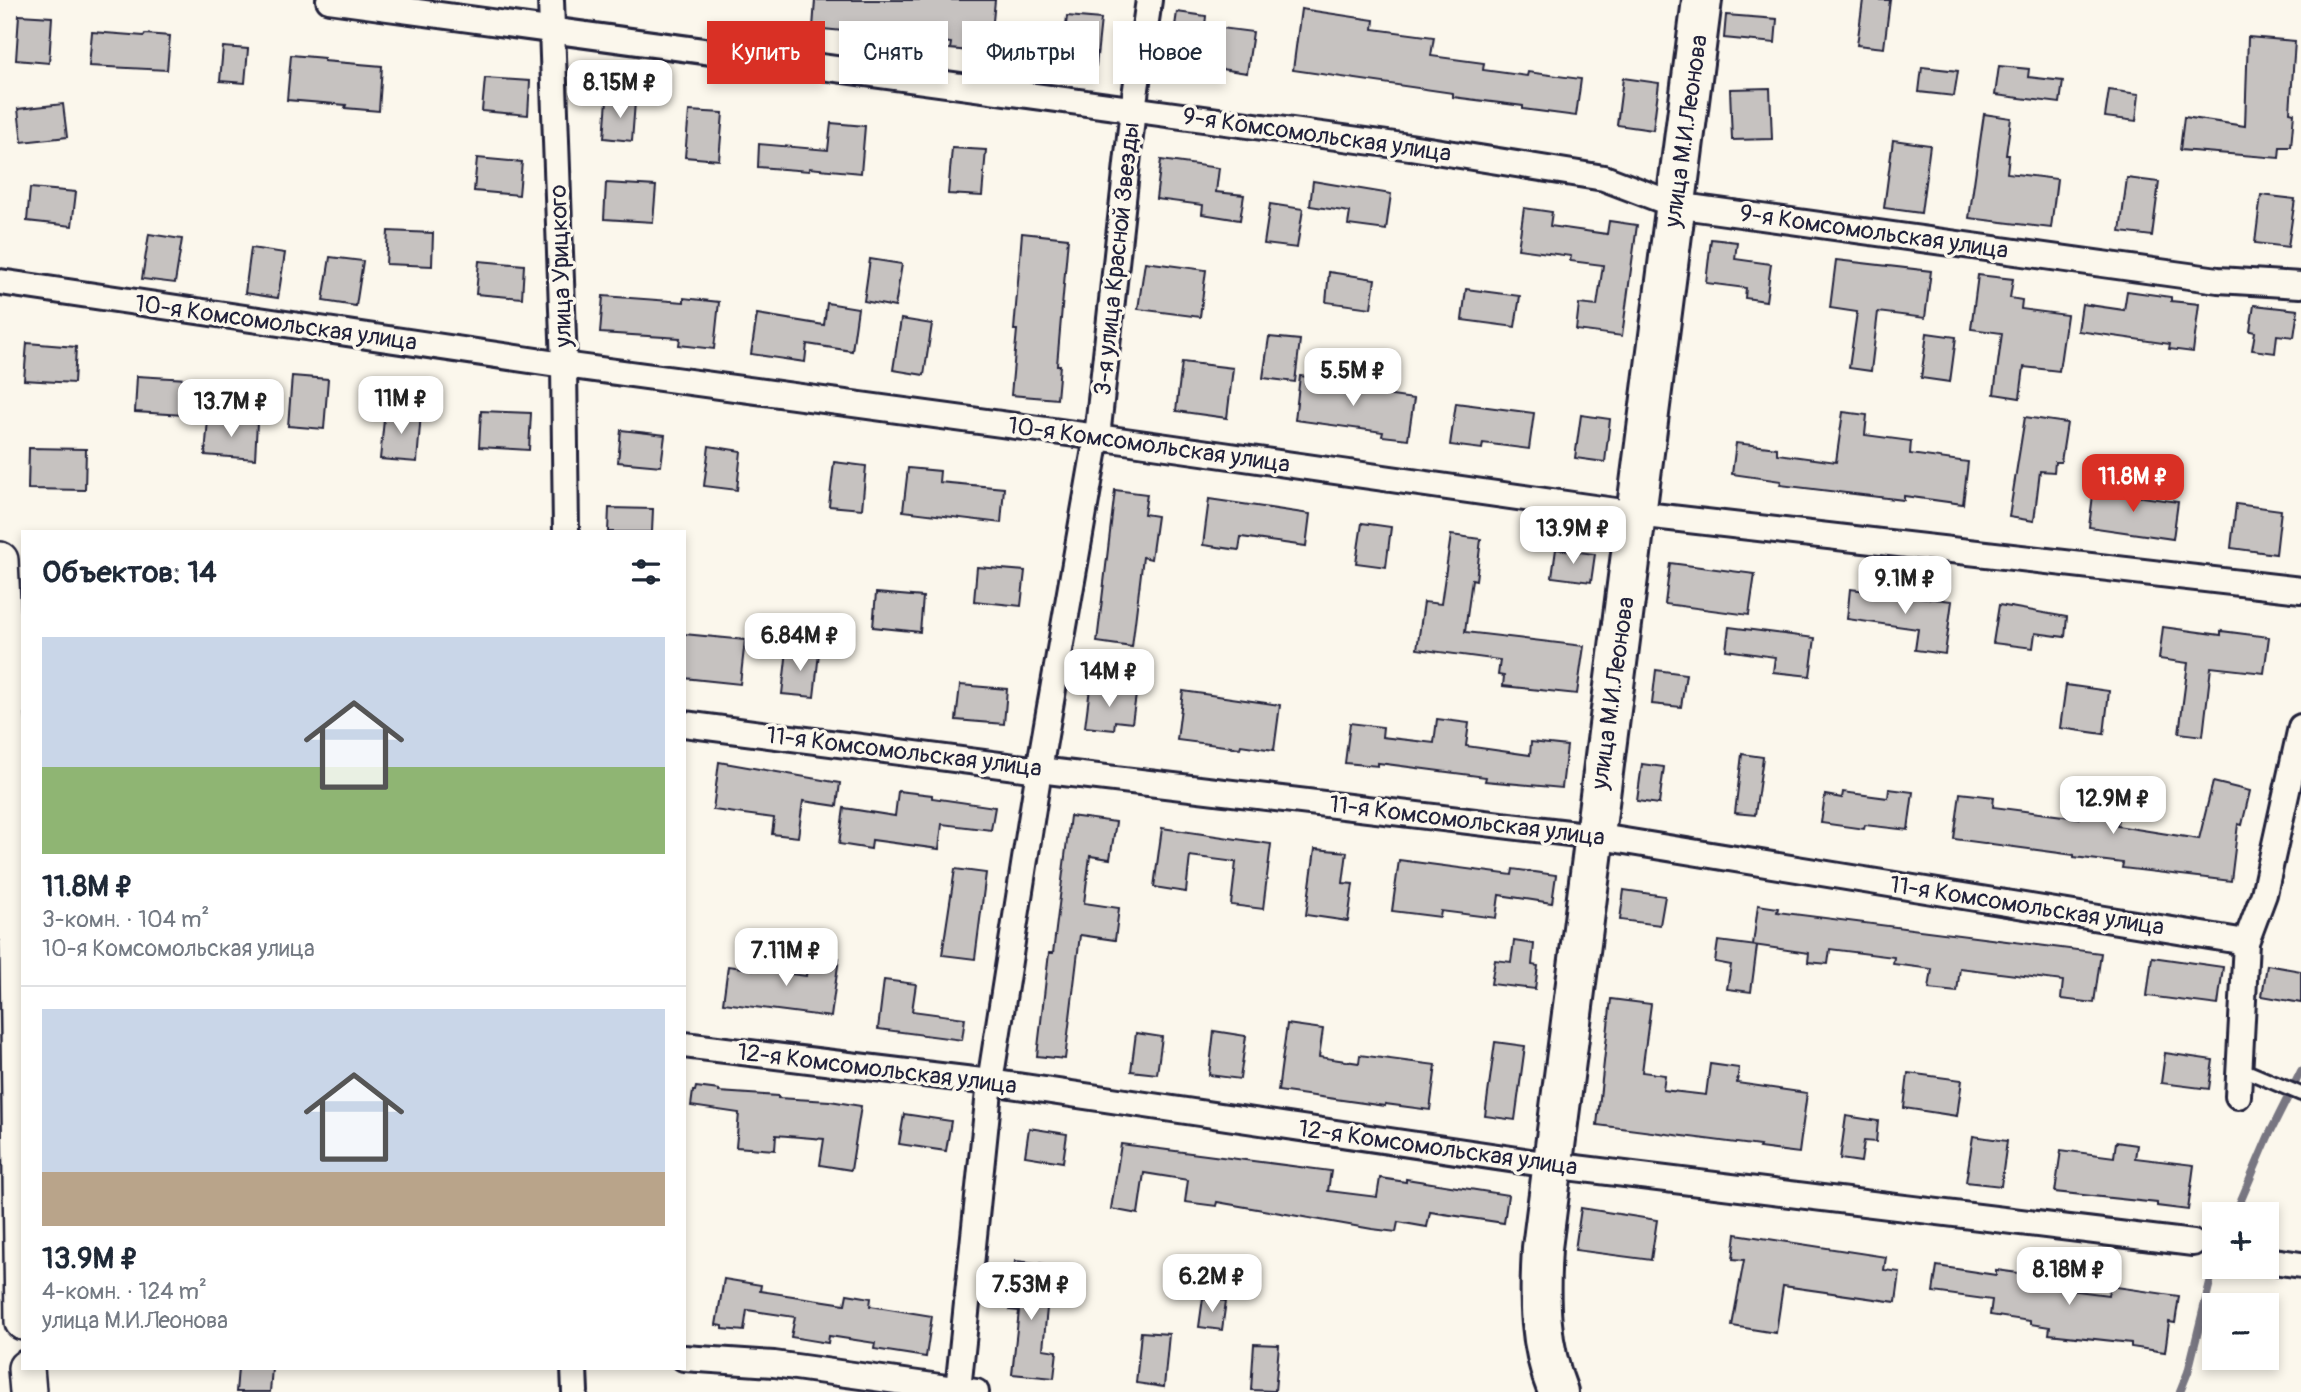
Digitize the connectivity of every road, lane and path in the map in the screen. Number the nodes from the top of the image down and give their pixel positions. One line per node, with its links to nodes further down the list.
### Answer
1 (329, 0): 5 (street, 9-я Комсомольская улица)
2 (551, 0): 5 (street, улица Урицкого)
3 (1149, 0): 6 (street, 3-я улица Красной Звезды)
4 (1702, 0): 7 (main road, улица М.И.Леонова)
5 (552, 29): 6 (street, 9-я Комсомольская улица); 10 (street, улица Урицкого)
6 (1133, 109): 7 (street, 9-я Комсомольская улица); 11 (street, 3-я улица Красной Звезды)
7 (1675, 205): 9 (street, 9-я Комсомольская улица); 12 (main road, улица М.И.Леонова)
8 (0, 282): 10 (street, 10-я Комсомольская улица)
9 (2301, 285)
10 (564, 365): 11 (street, 10-я Комсомольская улица); 13 (street, улица Урицкого)
11 (1097, 437): 12 (street, 10-я Комсомольская улица); 19 (street, 3-я улица Красной Звезды)
12 (1636, 514): 15 (street, 10-я Комсомольская улица); 20 (main road, улица М.И.Леонова)
13 (566, 530)
14 (0, 560): 16 (street)
15 (2301, 590)
16 (7, 630): 22 (street)
17 (686, 724): 19 (street, 11-я Комсомольская улица)
18 (2301, 727): 21 (street)
19 (1039, 770): 20 (street, 11-я Комсомольская улица); 26 (street, 3-я улица Красной Звезды)
20 (1594, 836): 21 (street, 11-я Комсомольская улица); 29 (main road, улица М.И.Леонова)
21 (2246, 942): 25 (street)
22 (20, 952): 24 (street)
23 (686, 1045): 26 (street, 12-я Комсомольская улица)
24 (9, 1046): 33 (street)
25 (2239, 1069): 27 (lane); 28 (street)
26 (990, 1082): 29 (street, 12-я Комсомольская улица); 37 (street, 3-я улица Красной Звезды)
27 (2301, 1094)
28 (2238, 1096)
29 (1551, 1165): 30 (street, 12-я Комсомольская улица); 38 (main road, улица М.И.Леонова)
30 (2193, 1243)
31 (2279, 1262): 32 (street)
32 (2301, 1265)
33 (21, 1284)
34 (686, 1358): 37 (street)
35 (26, 1370): 39 (street)
36 (574, 1370): 40 (street)
37 (967, 1391)
38 (1556, 1391)
39 (27, 1392)
40 (575, 1392)

